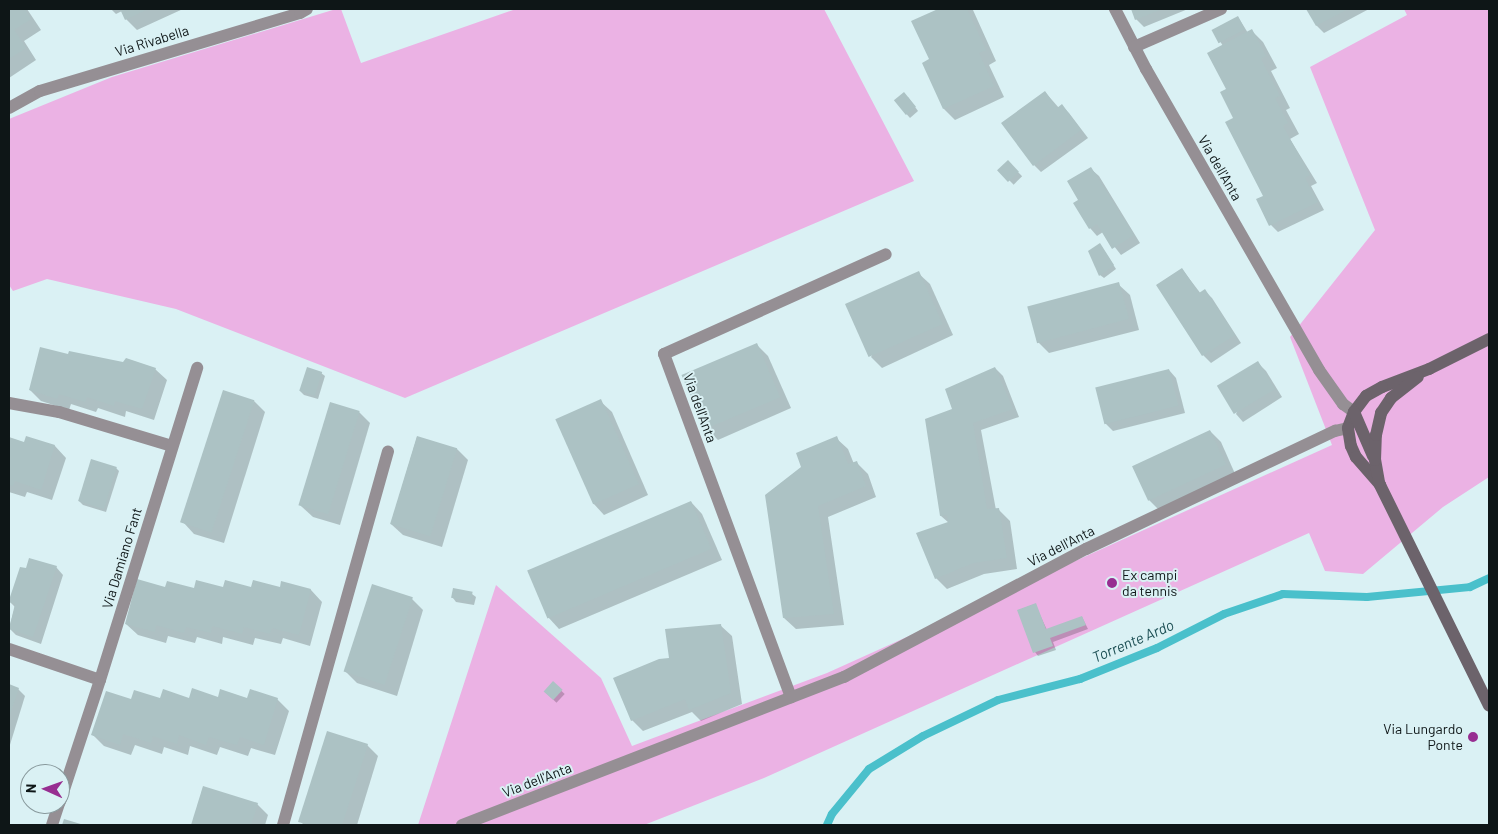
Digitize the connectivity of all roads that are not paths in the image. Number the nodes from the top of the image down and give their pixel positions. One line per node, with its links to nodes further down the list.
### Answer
1 (307, 9): 5 (street, Via Rivabella)
2 (1115, 9): 4 (street, Via dell'Anta)
3 (1221, 9): 4 (street)
4 (1134, 47): 11 (street, Via dell'Anta)
5 (9, 108)
6 (886, 254): 20 (street, Via dell'Anta)
7 (1489, 339): 9 (main road)
8 (197, 368): 14 (street, Via Damiano Fant)
9 (1429, 369): 11 (main road); 16 (main road)
10 (9, 403): 14 (street)
11 (1354, 412): 12 (main road); 13 (main road)
12 (1348, 428): 13 (main road); 17 (main road); 20 (street, Via dell'Anta)
13 (1362, 430): 16 (main road)
14 (172, 446): 19 (street, Via Damiano Fant)
15 (388, 451): 23 (street)
16 (1375, 460): 17 (main road)
17 (1380, 485): 21 (main road)
18 (9, 649): 19 (street)
19 (100, 680): 22 (street, Via Damiano Fant)
20 (791, 697): 24 (street, Via dell'Anta)
21 (1489, 706)
22 (70, 772)
23 (283, 825)
24 (462, 825)

